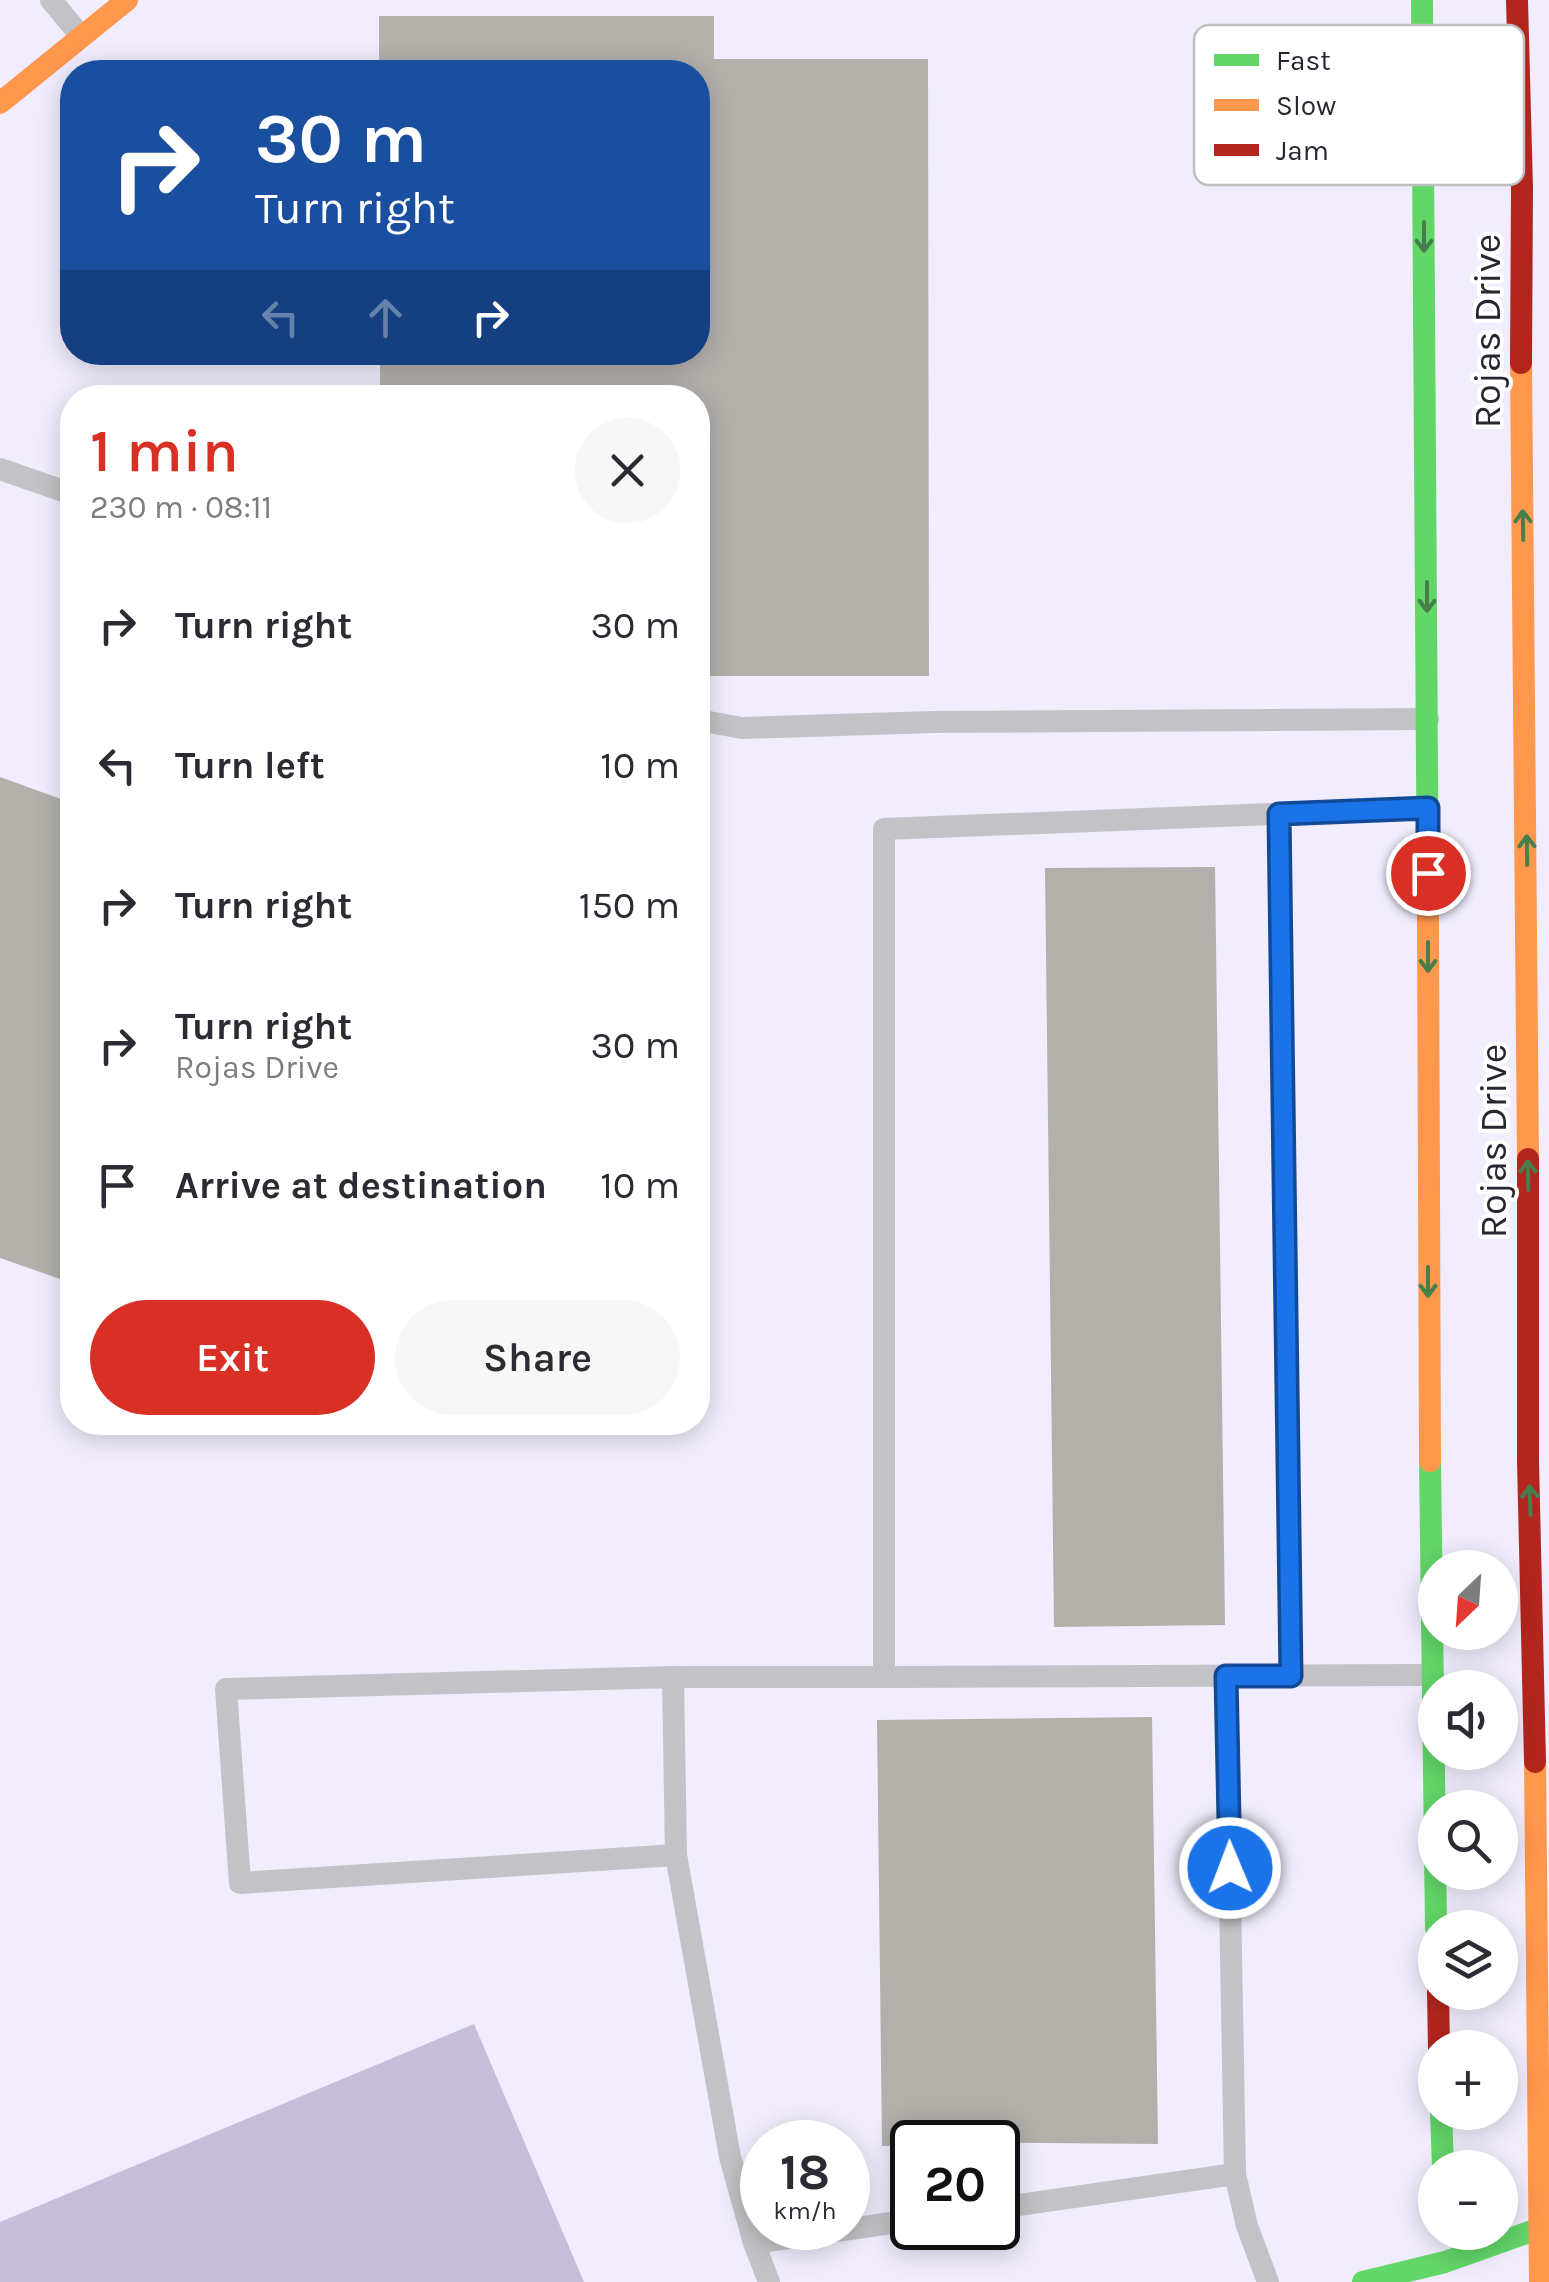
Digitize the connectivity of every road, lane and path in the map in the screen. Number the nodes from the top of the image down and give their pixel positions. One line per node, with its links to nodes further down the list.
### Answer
1 (51, 0): 7 (lane)
2 (128, 0): 7 (main road)
3 (1422, 0): 5 (main road, Rojas Drive, one-way to 5)
4 (1517, 0): 6 (main road, Rojas Drive, one-way to 4)
5 (1422, 25)
6 (1518, 25)
7 (80, 35): 8 (main road)
8 (0, 103)
9 (1424, 185): 13 (main road, Rojas Drive, one-way to 13)
10 (1522, 185): 29 (main road, Rojas Drive, one-way to 10)
11 (0, 468): 12 (lane)
12 (60, 490)
13 (1428, 720): 14 (lane); 15 (main road, Rojas Drive)
14 (710, 722)
15 (1428, 808): 16 (lane); 17 (main road, Rojas Drive, one-way to 17)
16 (1279, 814): 20 (lane); 22 (lane)
17 (1432, 1670)
18 (1418, 1675): 20 (lane)
19 (1226, 1676): 20 (lane); 22 (lane); 26 (lane)
20 (1291, 1676)
21 (673, 1677): 22 (lane); 24 (lane); 24 (lane)
22 (884, 1677)
23 (1434, 1770): 25 (main road, Rojas Drive)
24 (676, 1854): 27 (lane)
25 (1436, 1910)
26 (1235, 2174): 28 (lane); 33 (lane)
27 (740, 2193)
28 (1020, 2205)
29 (1544, 2227): 31 (main road); 35 (main road, Rojas Drive)
30 (757, 2250): 32 (lane)
31 (1445, 2272): 34 (main road)
32 (769, 2282)
33 (1268, 2282)
34 (1363, 2282)
35 (1540, 2282)

